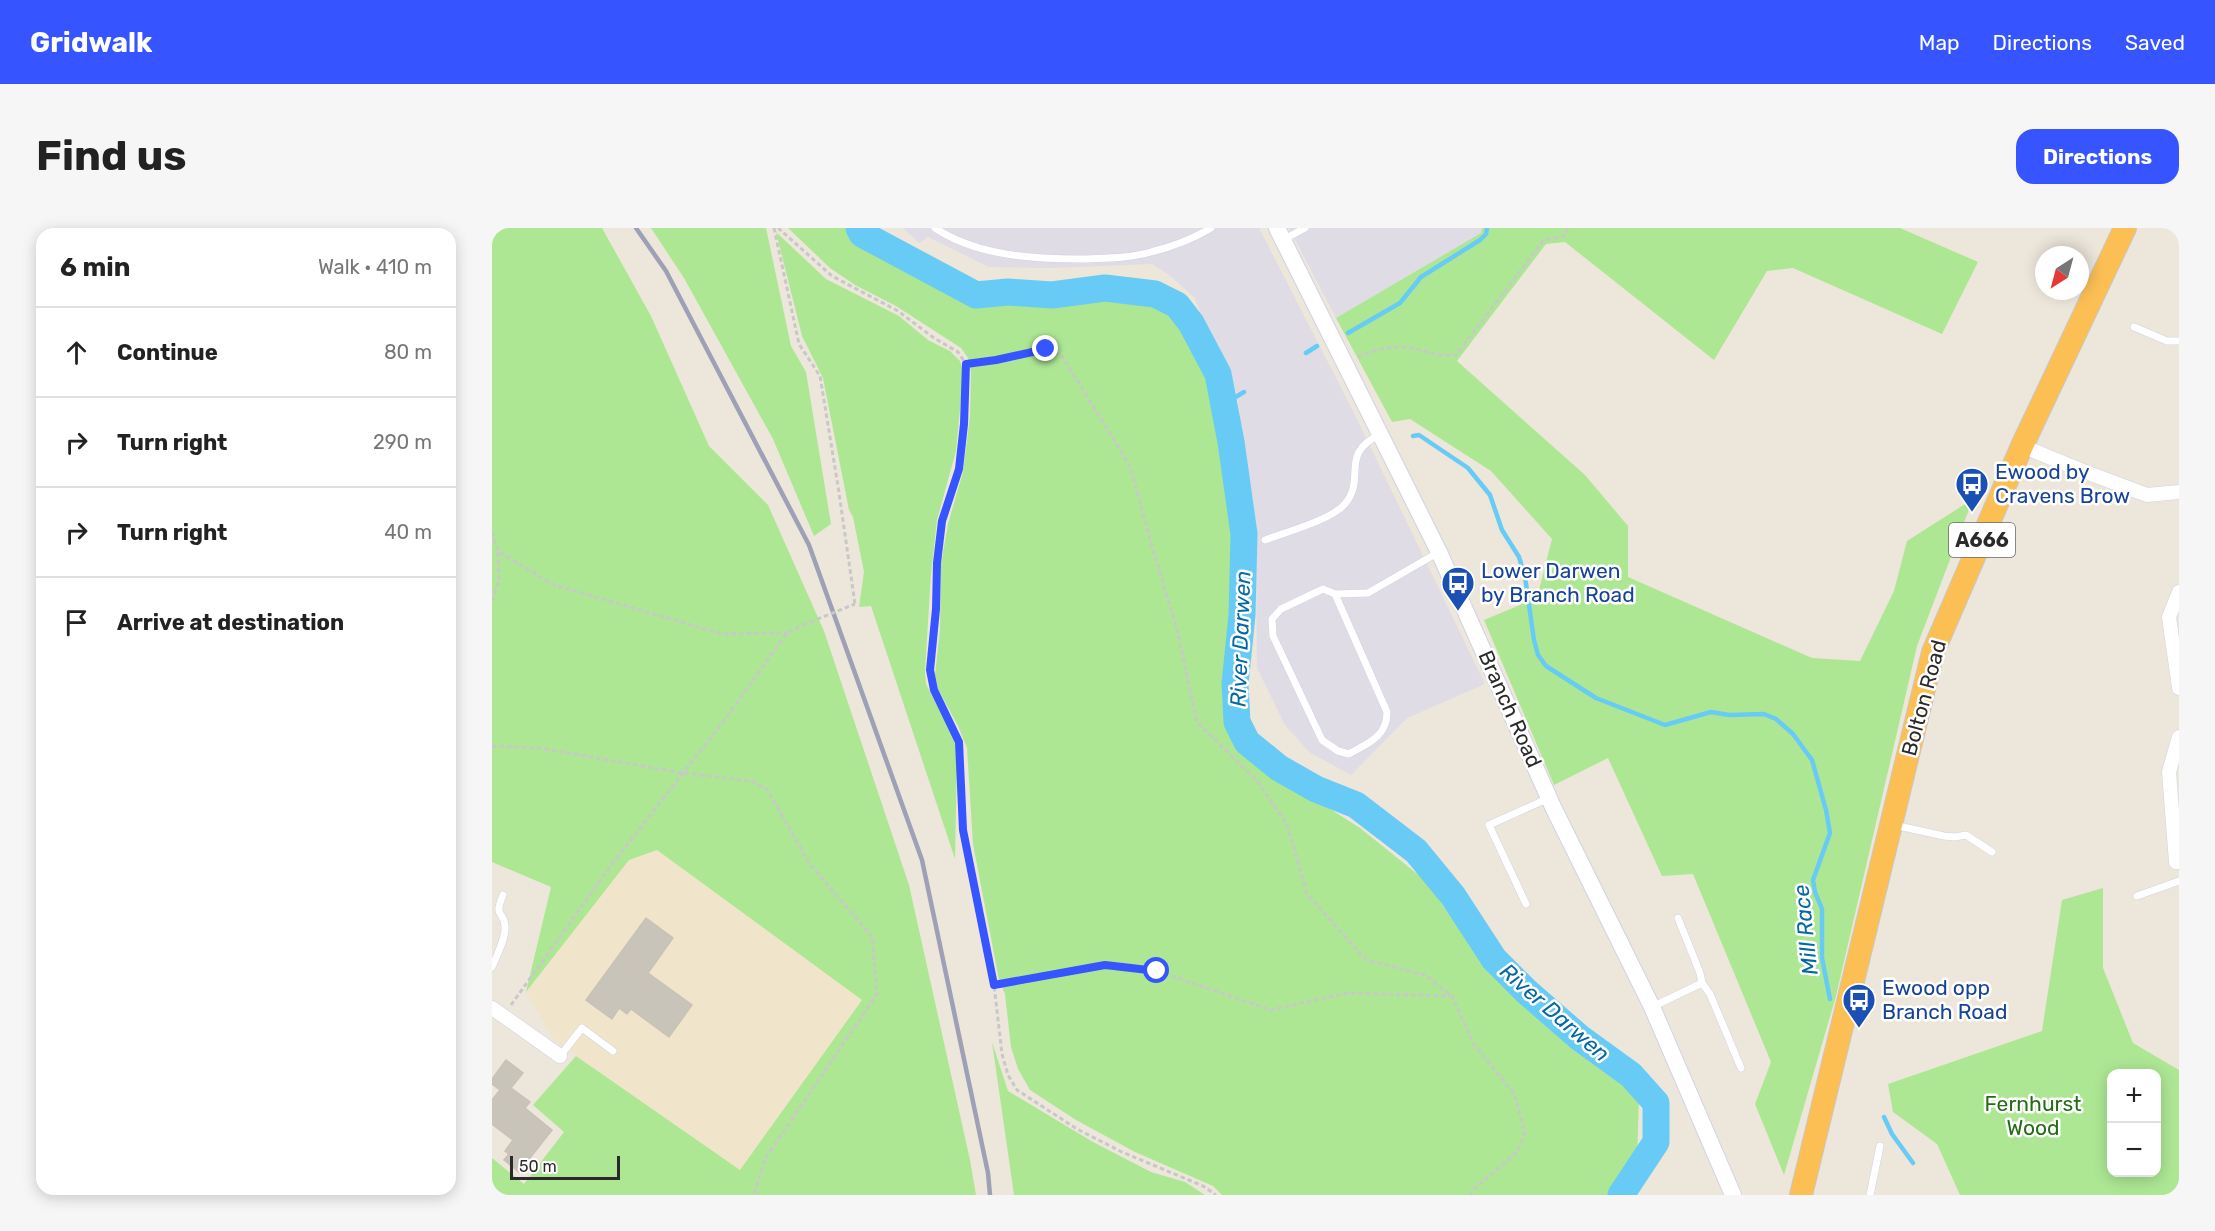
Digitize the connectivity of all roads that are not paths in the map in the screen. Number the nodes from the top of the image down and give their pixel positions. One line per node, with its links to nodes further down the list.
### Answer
1 (935, 228): 2 (lane)
2 (1211, 228)
3 (1305, 228): 5 (lane)
4 (2125, 228): 9 (highway, Bolton Road / A666)
5 (1280, 234): 8 (street, Branch Road)
6 (2134, 327): 7 (lane)
7 (2179, 341)
8 (1381, 434): 11 (lane); 12 (street, Branch Road)
9 (2022, 446): 10 (street); 18 (highway, Bolton Road / A666)
10 (2179, 492)
11 (1265, 540)
12 (1439, 552): 14 (lane); 17 (street, Branch Road)
13 (2179, 591): 15 (street)
14 (1335, 594): 14 (lane)
15 (2179, 688)
16 (2179, 737): 20 (street)
17 (1549, 798): 24 (lane); 28 (street, Branch Road)
18 (1892, 825): 19 (lane); 35 (highway, Bolton Road / A666)
19 (1992, 852)
20 (2179, 862)
21 (2179, 881): 23 (lane)
22 (503, 895): 26 (lane)
23 (2137, 896)
24 (1526, 904)
25 (1678, 918): 27 (lane)
26 (492, 967)
27 (1702, 982): 28 (lane); 32 (lane)
28 (1652, 1007): 34 (street, Branch Road)
29 (497, 1012): 31 (street)
30 (613, 1051): 31 (lane)
31 (560, 1056)
32 (1741, 1068)
33 (1880, 1146): 36 (lane)
34 (1733, 1195)
35 (1801, 1195)
36 (1870, 1195)

